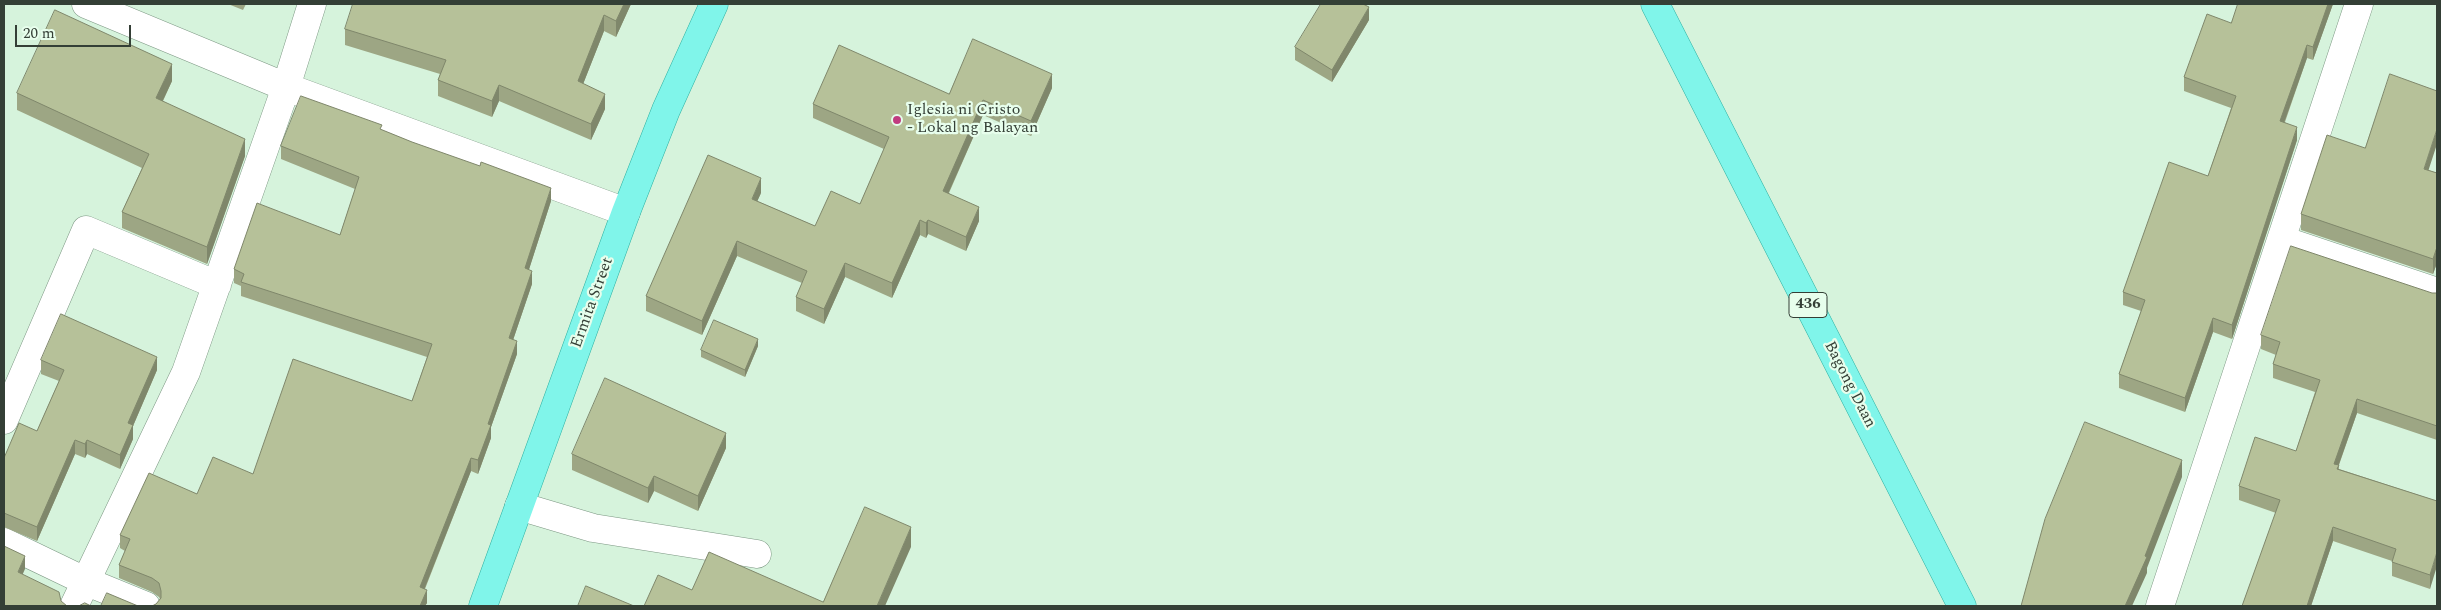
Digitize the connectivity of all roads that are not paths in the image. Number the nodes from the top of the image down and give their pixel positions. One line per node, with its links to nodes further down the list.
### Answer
1 (86, 4): 6 (street)
2 (312, 4): 6 (street)
3 (714, 4): 7 (main road, Ermita Street)
4 (1654, 4): 19 (main road, Bagong Daan / 436)
5 (2359, 4): 8 (street)
6 (286, 87): 7 (street); 9 (street)
7 (626, 212): 12 (main road, Ermita Street)
8 (2282, 240): 10 (street); 20 (street)
9 (217, 285): 11 (street); 15 (street)
10 (2437, 292)
11 (4, 420)
12 (519, 506): 14 (street); 18 (main road, Ermita Street)
13 (4, 542): 15 (street)
14 (757, 554)
15 (85, 581): 16 (street); 17 (street)
16 (74, 606)
17 (146, 606)
18 (482, 606)
19 (1962, 606)
20 (2160, 606)

